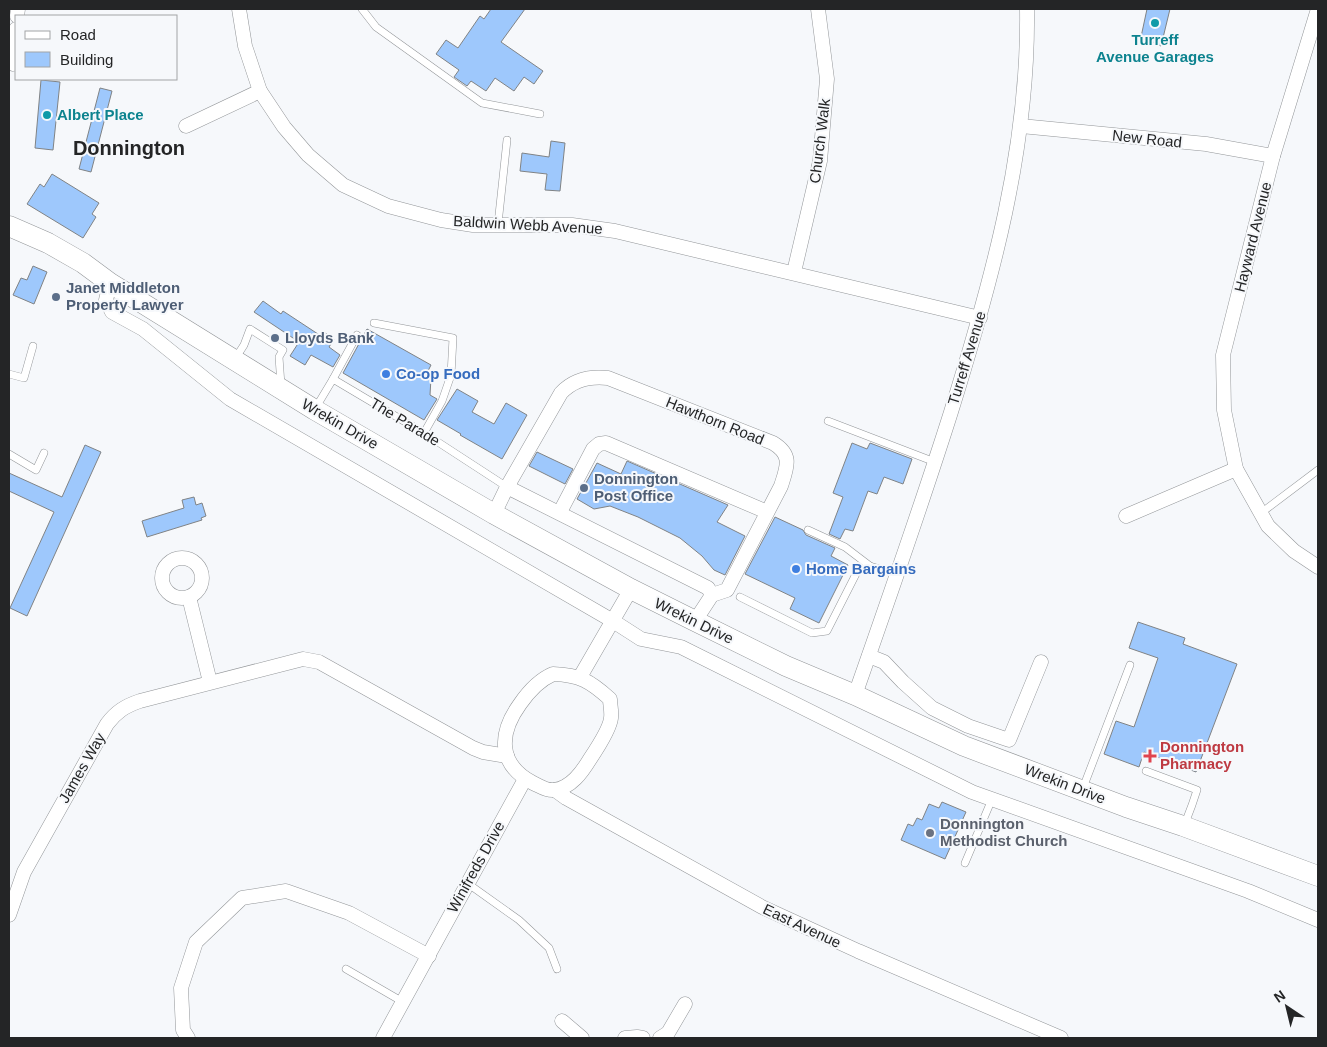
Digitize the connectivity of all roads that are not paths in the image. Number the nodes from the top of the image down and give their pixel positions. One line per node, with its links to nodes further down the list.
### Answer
1 (239, 9): 9 (street, Baldwin Webb Avenue)
2 (362, 9): 10 (lane)
3 (818, 9): 17 (street, Church Walk)
4 (1027, 9): 12 (street, Turreff Avenue)
5 (1318, 10): 14 (street, Hayward Avenue)
6 (15, 34): 7 (street)
7 (12, 47): 8 (street)
8 (13, 64)
9 (260, 91): 11 (street); 15 (street, Baldwin Webb Avenue)
10 (540, 114)
11 (186, 126)
12 (1021, 126): 14 (street, New Road); 19 (street, Turreff Avenue)
13 (506, 140): 15 (lane)
14 (1273, 156): 33 (street, Hayward Avenue)
15 (498, 224): 17 (street, Baldwin Webb Avenue)
16 (9, 226): 18 (street, Wrekin Drive)
17 (794, 272): 19 (street, Baldwin Webb Avenue)
18 (110, 283): 23 (street, Wrekin Drive); 49 (street)
19 (980, 318): 32 (street, Turreff Avenue)
20 (374, 322): 29 (lane)
21 (357, 335): 25 (lane)
22 (32, 346): 24 (lane)
23 (235, 359): 26 (street, Wrekin Drive); 26 (lane)
24 (9, 374)
25 (333, 379): 27 (lane); 29 (lane, The Parade)
26 (281, 389): 27 (street, Wrekin Drive)
27 (315, 410): 39 (street, Wrekin Drive)
28 (828, 422): 32 (lane)
29 (424, 433): 35 (lane, The Parade)
30 (44, 453): 31 (lane)
31 (9, 454)
32 (935, 462): 44 (street, Turreff Avenue)
33 (1236, 468): 38 (street, Hayward Avenue); 40 (street)
34 (1318, 470): 38 (lane)
35 (507, 487): 36 (street, The Parade); 37 (street, Hawthorn Road); 39 (street)
36 (560, 512): 37 (street); 46 (street, The Parade)
37 (767, 512): 46 (street, Hawthorn Road)
38 (1261, 513): 43 (street, Hayward Avenue)
39 (494, 514): 45 (street, Wrekin Drive)
40 (1126, 516)
41 (808, 530): 42 (lane)
42 (870, 566): 44 (lane); 48 (lane)
43 (1318, 567)
44 (896, 574): 51 (street, Turreff Avenue)
45 (631, 589): 49 (street); 50 (street, Wrekin Drive)
46 (712, 595): 50 (street, Hawthorn Road)
47 (188, 597): 55 (street)
48 (740, 598)
49 (613, 621): 54 (street); 62 (street)
50 (695, 621): 56 (street, Wrekin Drive)
51 (869, 656): 52 (street); 56 (street, Turreff Avenue)
52 (1041, 662)
53 (1130, 665): 61 (lane)
54 (580, 677): 57 (street); 60 (street)
55 (210, 682): 57 (street, James Way); 67 (street, James Way)
56 (855, 695): 61 (street, Wrekin Drive)
57 (507, 756): 59 (street)
58 (1146, 770): 63 (lane)
59 (525, 779): 60 (street); 66 (street, Winifreds Drive)
60 (555, 790): 81 (street, East Avenue)
61 (1082, 791): 63 (street, Wrekin Drive)
62 (992, 799): 64 (lane); 68 (street)
63 (1183, 826): 65 (street, Wrekin Drive)
64 (965, 863)
65 (1318, 876)
66 (467, 883): 69 (street, Winifreds Drive); 71 (lane)
67 (9, 915)
68 (1318, 920)
69 (429, 956): 72 (street, Winifreds Drive); 75 (street)
70 (346, 969): 72 (lane)
71 (557, 969)
72 (403, 1002): 76 (street, Winifreds Drive)
73 (685, 1004): 80 (street)
74 (562, 1021): 77 (street)
75 (188, 1038)
76 (383, 1038)
77 (582, 1038)
78 (625, 1038): 79 (street)
79 (644, 1038)
80 (660, 1038)
81 (1061, 1038)

